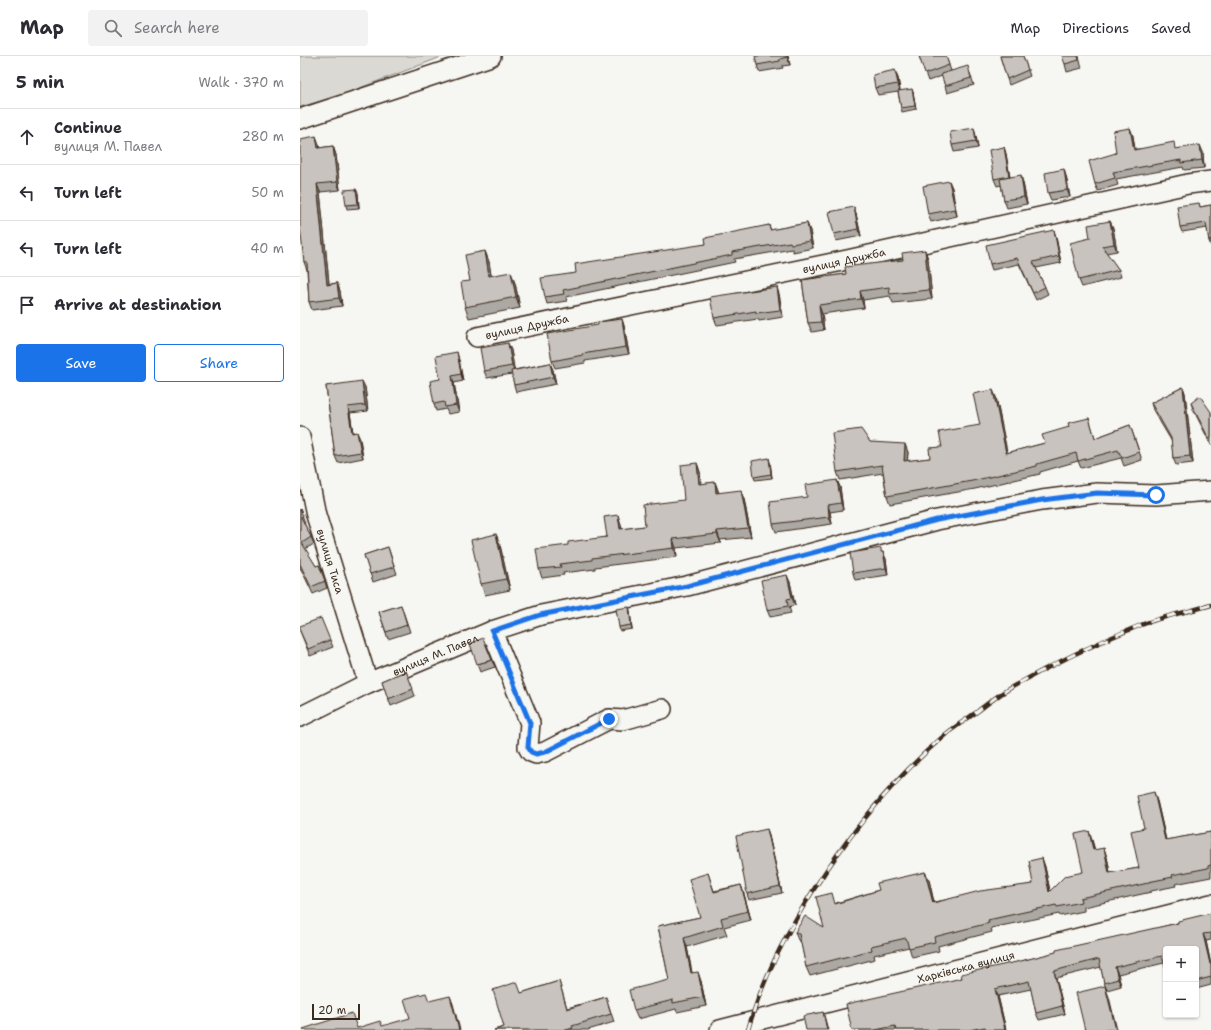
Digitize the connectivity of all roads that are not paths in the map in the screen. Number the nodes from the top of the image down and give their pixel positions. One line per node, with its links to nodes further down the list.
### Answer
1 (491, 56): 2 (street)
2 (300, 119)
3 (1211, 181): 4 (street, вулиця Дружба)
4 (478, 337)
5 (300, 437): 8 (street, вулиця Тиса)
6 (1211, 490): 7 (street, вулиця М. Павел)
7 (492, 631): 8 (street, вулиця М. Павел); 9 (street)
8 (368, 683): 10 (street, вулиця М. Павел)
9 (662, 710)
10 (300, 717)
11 (1211, 904): 12 (street, Харківська вулиця)
12 (720, 1030)

